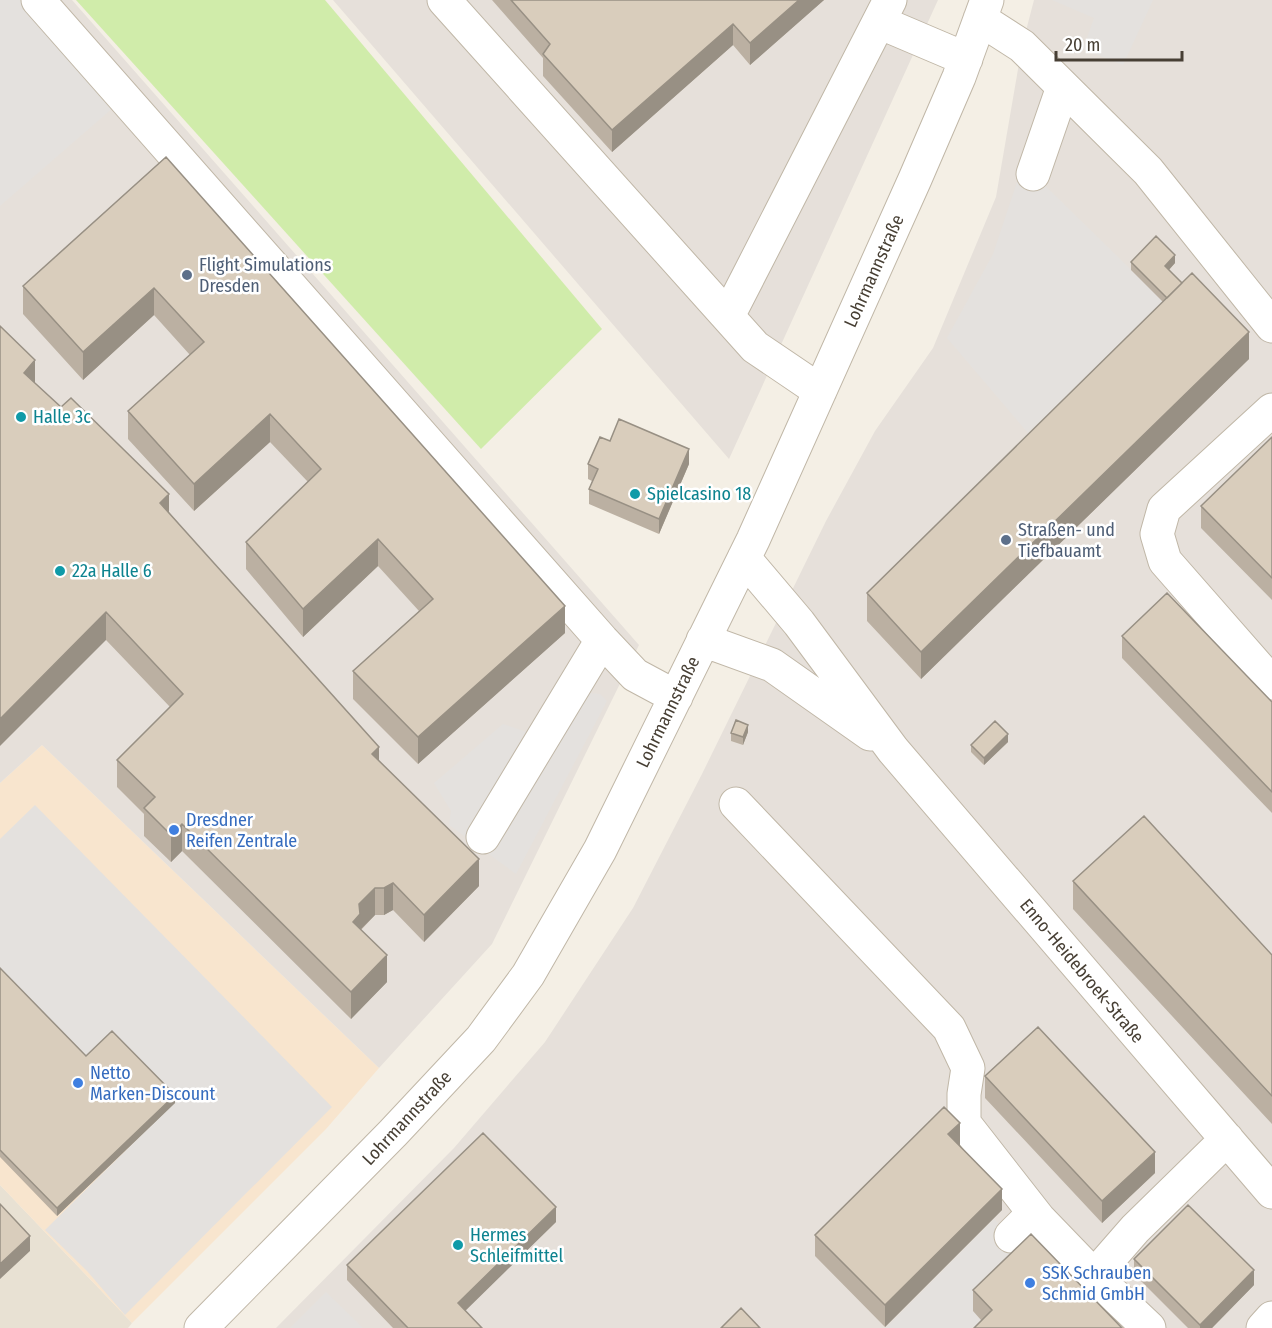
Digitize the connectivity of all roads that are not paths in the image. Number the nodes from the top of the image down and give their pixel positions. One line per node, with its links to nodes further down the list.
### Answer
1 (38, 0): 13 (street)
2 (444, 0): 8 (street)
3 (984, 10): 5 (street, Lohrmannstraße); 6 (street)
4 (884, 11): 5 (street); 8 (street)
5 (966, 59): 10 (street, Lohrmannstraße)
6 (1063, 87): 7 (street); 9 (street)
7 (1033, 174)
8 (728, 316): 10 (street)
9 (1272, 326)
10 (820, 391): 12 (street, Lohrmannstraße)
11 (1272, 410): 15 (street)
12 (744, 558): 14 (street, Lohrmannstraße); 17 (street, Enno-Heidebroek-Straße)
13 (602, 640): 16 (street); 19 (street)
14 (703, 640): 16 (street, Lohrmannstraße); 17 (street, Enno-Heidebroek-Straße)
15 (1272, 682)
16 (676, 697): 26 (street, Lohrmannstraße)
17 (892, 750): 20 (street, Enno-Heidebroek-Straße)
18 (736, 804): 22 (street)
19 (483, 837)
20 (1227, 1139): 21 (street, Enno-Heidebroek-Straße); 24 (street)
21 (1272, 1192)
22 (1039, 1220): 23 (street); 24 (street)
23 (1011, 1236)
24 (1094, 1276): 27 (street)
25 (1272, 1318): 28 (street)
26 (201, 1328)
27 (1149, 1328)
28 (1263, 1328)

